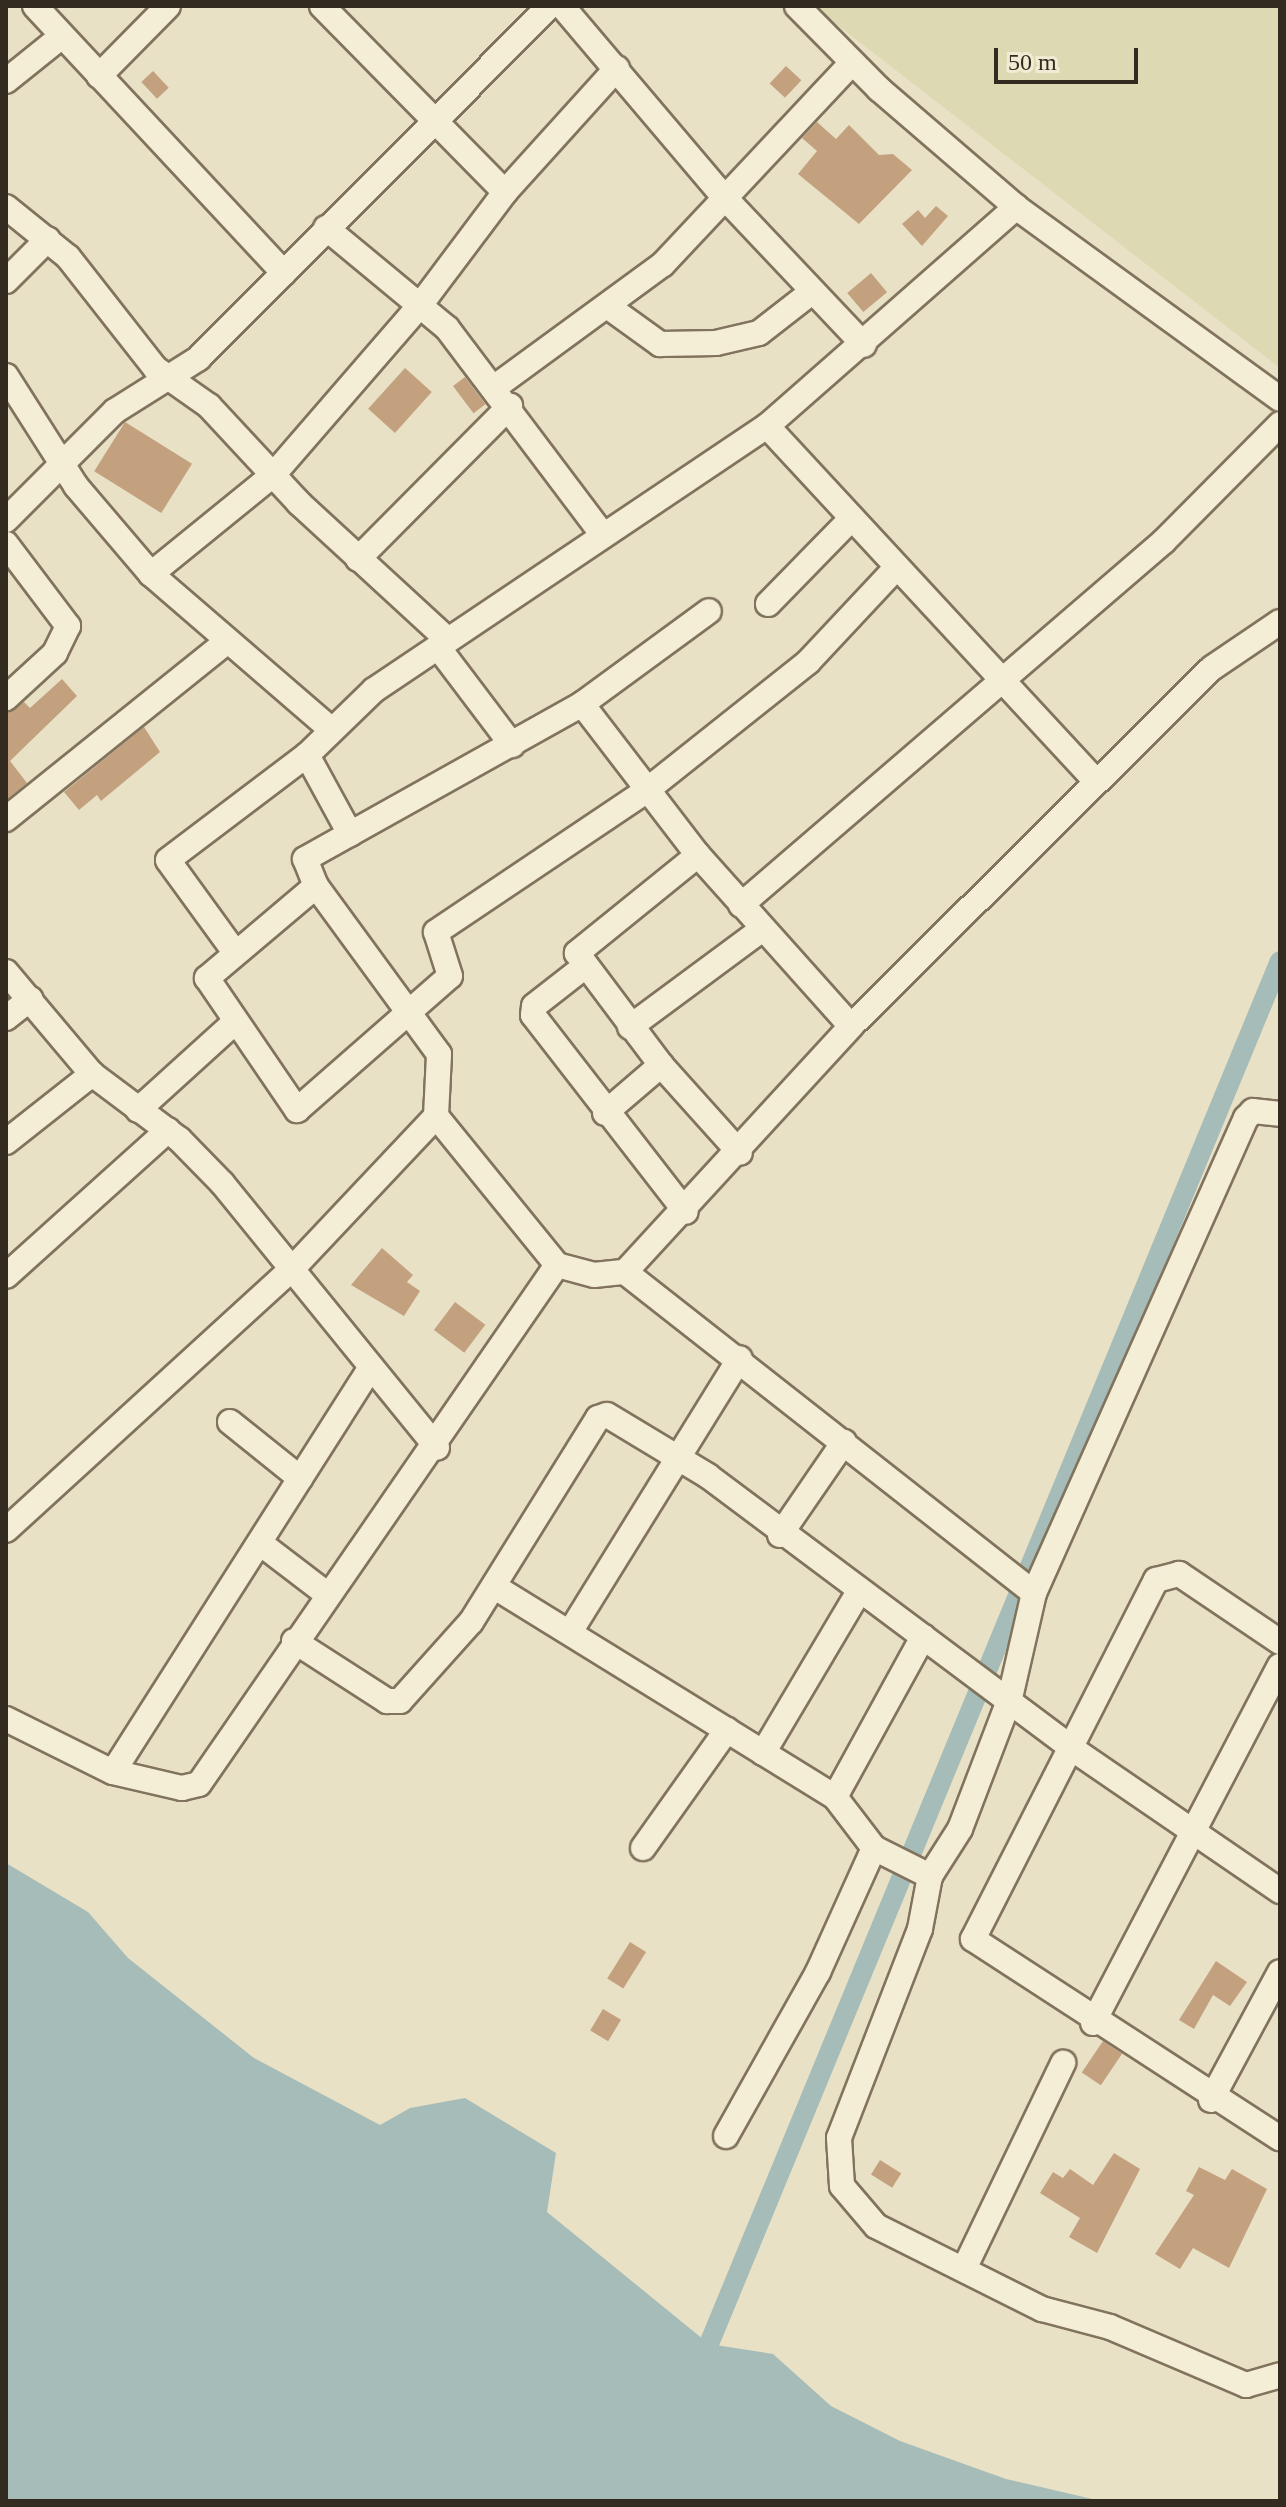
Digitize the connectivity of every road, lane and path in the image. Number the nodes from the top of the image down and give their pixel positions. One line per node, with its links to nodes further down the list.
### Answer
1 (168, 6): 9 (street)
2 (550, 6): 11 (street)
3 (562, 6): 8 (street)
4 (797, 6): 7 (street)
5 (336, 10): 11 (street)
6 (54, 18): 9 (street); 10 (street)
7 (851, 64): 13 (street); 15 (street)
8 (617, 68): 12 (street); 13 (street)
9 (99, 76): 18 (street)
10 (6, 81)
11 (433, 119): 12 (street); 16 (street)
12 (505, 192): 21 (street)
13 (725, 198): 20 (street); 22 (street)
14 (6, 207): 17 (street)
15 (1016, 207): 23 (street); 27 (street)
16 (326, 228): 18 (street); 21 (street)
17 (48, 239): 19 (street); 25 (street)
18 (284, 273): 25 (street)
19 (6, 281)
20 (813, 291): 22 (street); 23 (street)
21 (418, 308): 26 (street); 31 (street)
22 (610, 308): 26 (street)
23 (864, 345): 29 (street)
24 (6, 376): 30 (street)
25 (169, 379): 30 (street); 31 (street)
26 (503, 396): 34 (street); 36 (street)
27 (1280, 399)
28 (1280, 424): 44 (street)
29 (767, 426): 33 (street); 34 (street)
30 (60, 462): 32 (street); 38 (street)
31 (274, 474): 36 (street); 38 (street)
32 (7, 516)
33 (852, 518): 37 (street); 39 (street)
34 (603, 535): 43 (street)
35 (6, 544): 45 (street)
36 (358, 559): 43 (street)
37 (897, 567): 44 (street); 51 (street)
38 (151, 574): 42 (street)
39 (768, 604)
40 (709, 611): 46 (street)
41 (1280, 622): 50 (street)
42 (227, 641): 47 (street); 52 (street)
43 (443, 643): 47 (street); 48 (street)
44 (998, 677): 50 (street); 56 (street)
45 (6, 698)
46 (582, 704): 48 (street); 51 (street)
47 (328, 727): 49 (street)
48 (512, 745): 53 (street)
49 (307, 755): 53 (street); 58 (street)
50 (1097, 782): 65 (street)
51 (646, 791): 54 (street); 62 (street)
52 (6, 819)
53 (350, 834): 55 (street)
54 (698, 855): 56 (street); 59 (street)
55 (316, 886): 58 (street); 62 (street)
56 (741, 905): 57 (street)
57 (761, 930): 65 (street); 66 (street)
58 (234, 951): 64 (street)
59 (584, 967): 66 (street); 70 (street)
60 (6, 972): 61 (street)
61 (30, 999): 63 (street); 68 (street)
62 (412, 1012): 64 (street); 72 (street)
63 (6, 1018)
64 (234, 1023): 69 (street)
65 (851, 1026): 75 (street)
66 (630, 1027): 67 (street)
67 (661, 1065): 70 (street); 75 (street)
68 (92, 1074): 69 (street); 74 (street)
69 (138, 1110): 73 (street)
70 (605, 1113): 76 (street)
71 (1280, 1114): 93 (street)
72 (436, 1116): 77 (street); 78 (street)
73 (168, 1130): 78 (street); 80 (street)
74 (6, 1142)
75 (740, 1153): 76 (street)
76 (686, 1212): 79 (street)
77 (557, 1265): 79 (street); 85 (street)
78 (293, 1268): 82 (street); 88 (street)
79 (625, 1272): 81 (street)
80 (6, 1276)
81 (740, 1358): 84 (street); 86 (street)
82 (368, 1371): 85 (street); 87 (street)
83 (230, 1422): 87 (street)
84 (844, 1442): 89 (street); 93 (street)
85 (437, 1448): 94 (street)
86 (675, 1455): 89 (street); 91 (street); 95 (street)
87 (300, 1478): 90 (street)
88 (6, 1530)
89 (780, 1535): 92 (street)
90 (260, 1543): 94 (street); 105 (street)
91 (495, 1587): 95 (street); 97 (street)
92 (858, 1593): 96 (street); 104 (street)
93 (1034, 1593): 100 (street)
94 (328, 1595): 97 (street)
95 (570, 1632): 102 (street)
96 (923, 1637): 100 (street); 106 (street)
97 (294, 1641): 105 (street)
98 (1280, 1642): 103 (street)
99 (1280, 1666): 107 (street)
100 (1010, 1698): 103 (street); 110 (street)
101 (6, 1719): 105 (street)
102 (727, 1730): 104 (street); 108 (street)
103 (1071, 1748): 107 (street); 113 (street)
104 (763, 1753): 106 (street)
105 (113, 1772)
106 (835, 1797): 109 (street)
107 (1193, 1833): 111 (street); 113 (street)
108 (643, 1848)
109 (874, 1848): 110 (street); 116 (street)
110 (930, 1876): 118 (street)
111 (1280, 1891)
112 (1280, 1972): 115 (street)
113 (1093, 2023): 115 (street)
114 (1063, 2063): 118 (street)
115 (1211, 2100): 117 (street)
116 (726, 2136)
117 (1280, 2138)
118 (964, 2269): 119 (street)
119 (1280, 2375)

